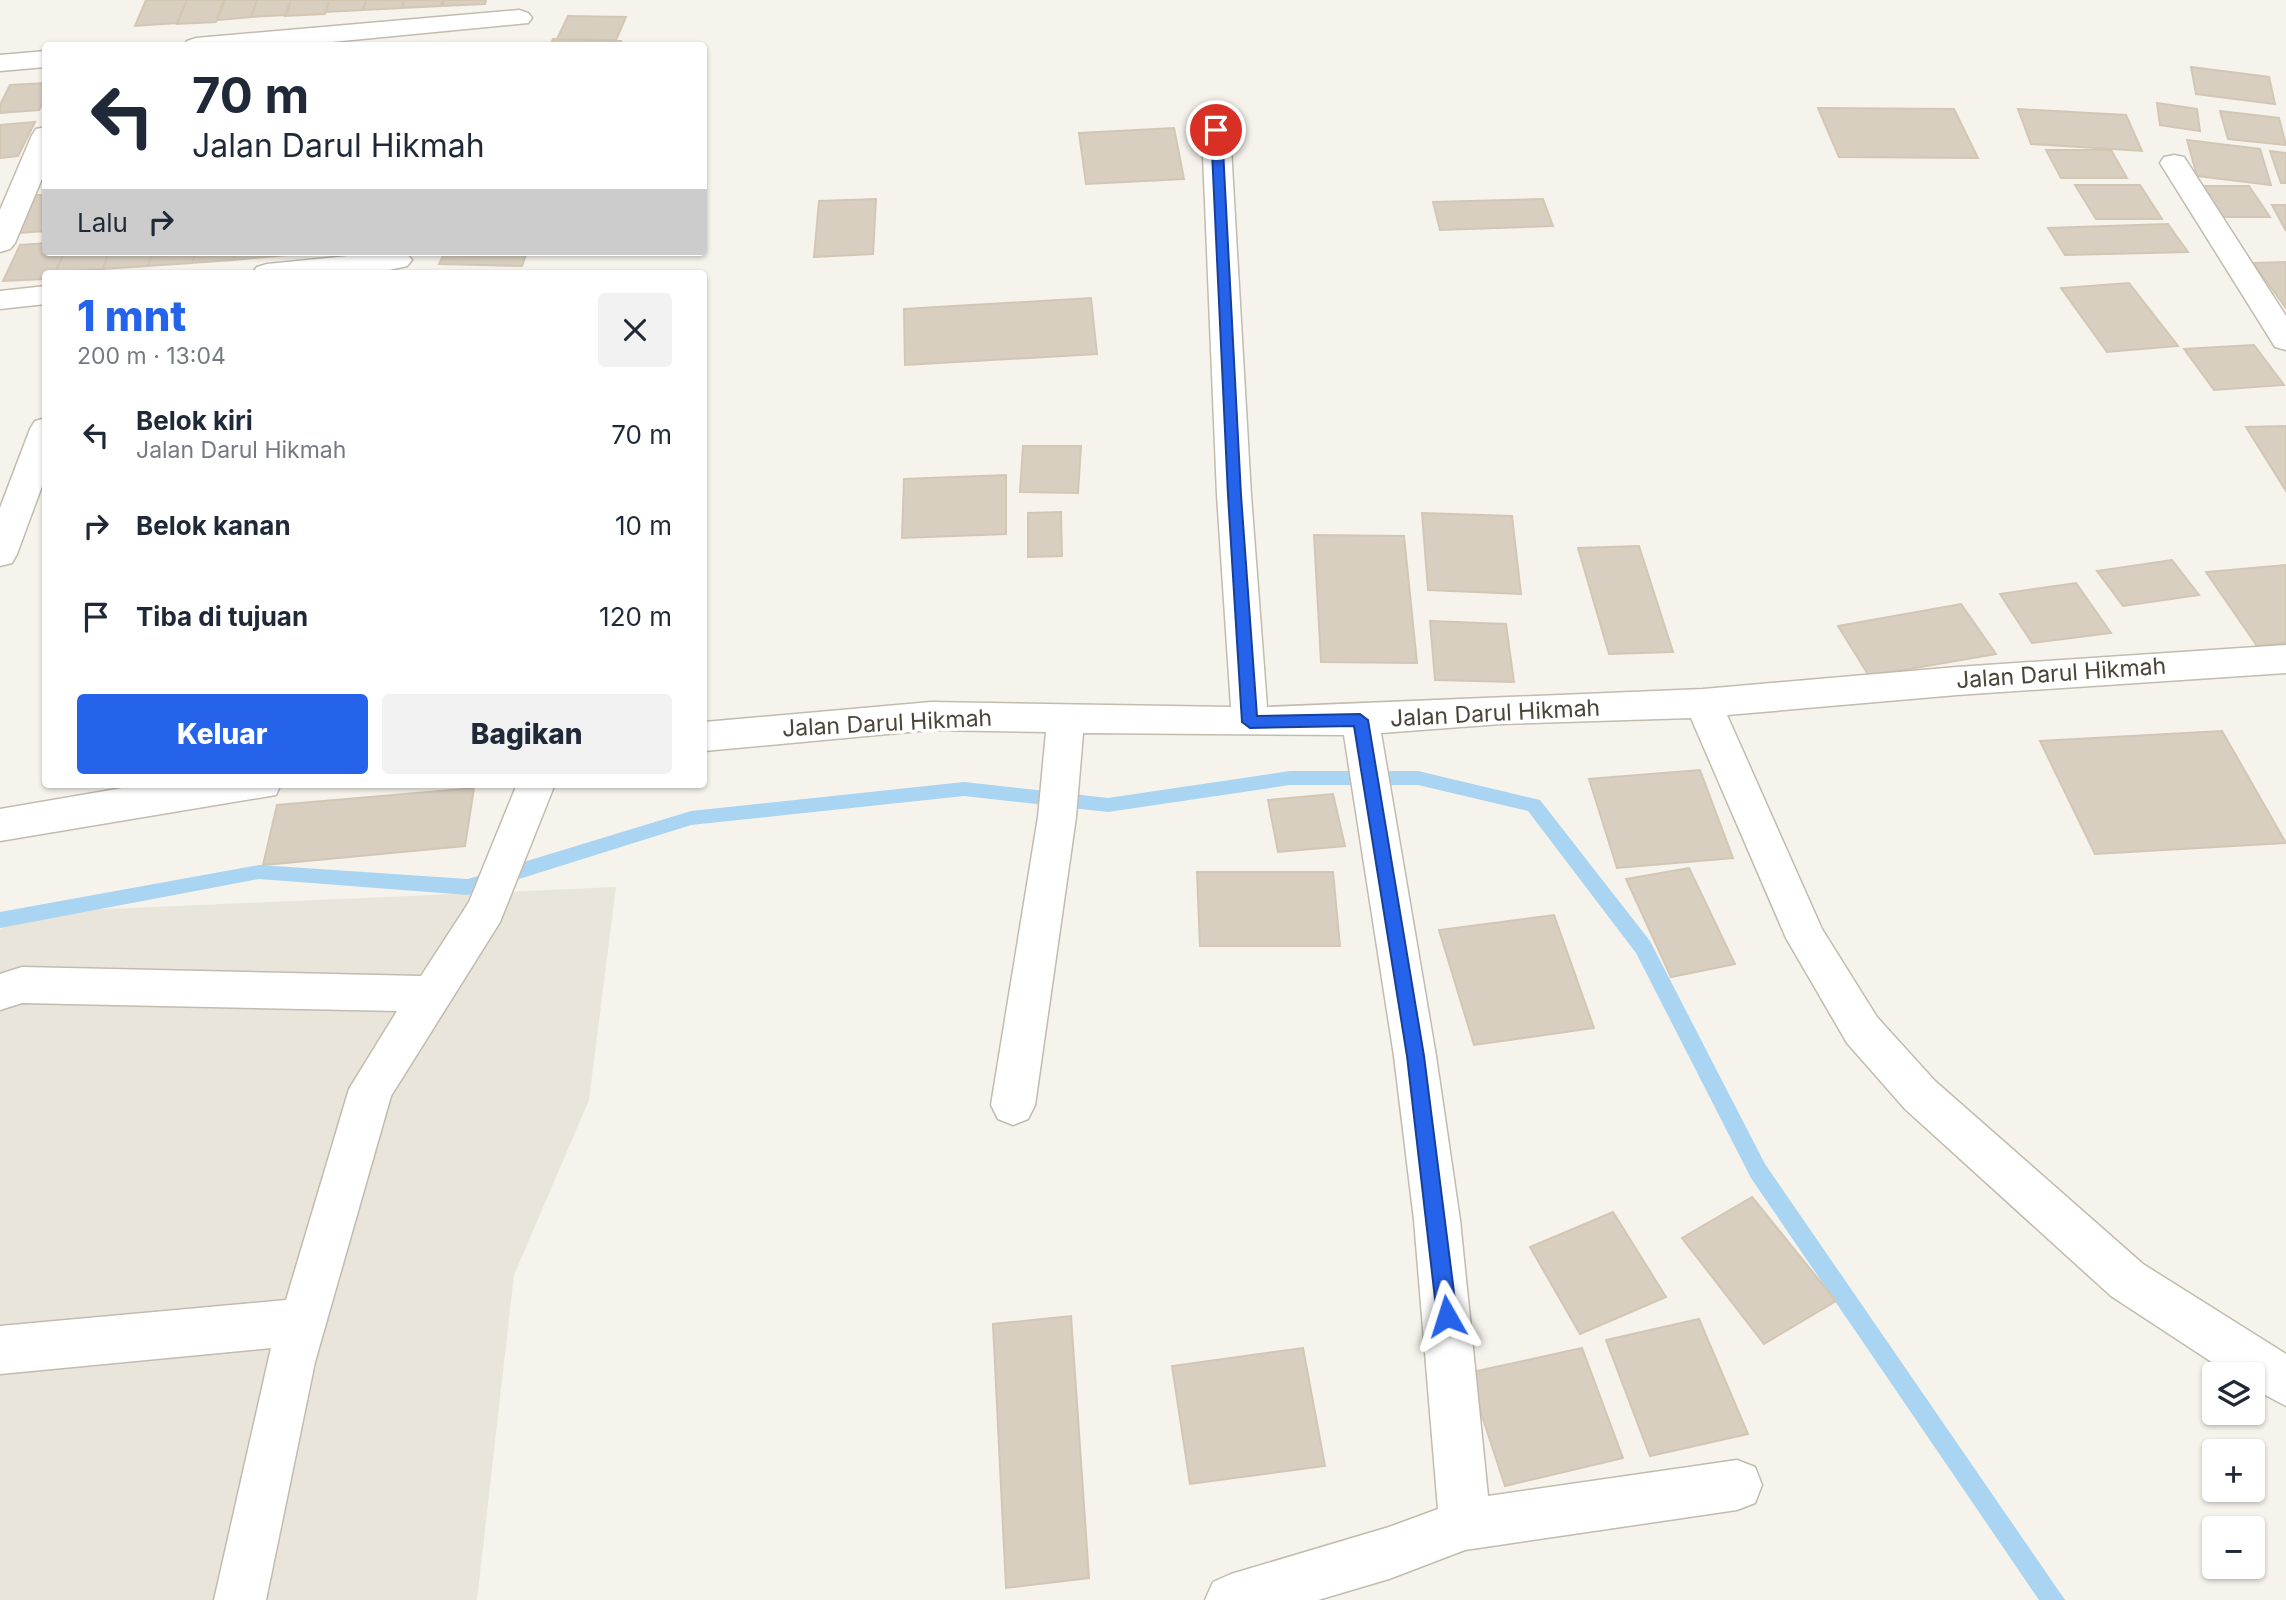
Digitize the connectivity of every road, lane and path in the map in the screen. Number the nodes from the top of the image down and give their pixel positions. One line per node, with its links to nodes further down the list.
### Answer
1 (521, 9): 2 (street); 3 (street)
2 (231, 42)
3 (506, 42)
4 (42, 58): 5 (street)
5 (0, 63)
6 (1216, 130): 22 (street)
7 (2174, 163): 15 (street)
8 (38, 169): 9 (street); 10 (street)
9 (0, 173)
10 (0, 243)
11 (397, 262): 12 (street)
12 (302, 270)
13 (42, 295): 14 (street)
14 (0, 300)
15 (2286, 340)
16 (42, 440): 17 (street)
17 (0, 554)
18 (2286, 659): 19 (street, Jalan Darul Hikmah)
19 (1703, 703): 21 (street, Jalan Darul Hikmah); 32 (street)
20 (1066, 718): 22 (street, Jalan Darul Hikmah); 23 (street, Jalan Darul Hikmah); 29 (street)
21 (1360, 720): 22 (street, Jalan Darul Hikmah); 34 (street)
22 (1250, 722)
23 (707, 736)
24 (225, 788): 26 (street)
25 (534, 788): 28 (street)
26 (0, 825)
27 (0, 992): 28 (street)
28 (431, 994): 30 (street)
29 (1013, 1105)
30 (304, 1322): 31 (street); 35 (street)
31 (0, 1350)
32 (2286, 1382)
33 (1737, 1485): 34 (street)
34 (1465, 1525): 36 (street)
35 (240, 1600)
36 (1231, 1600)

